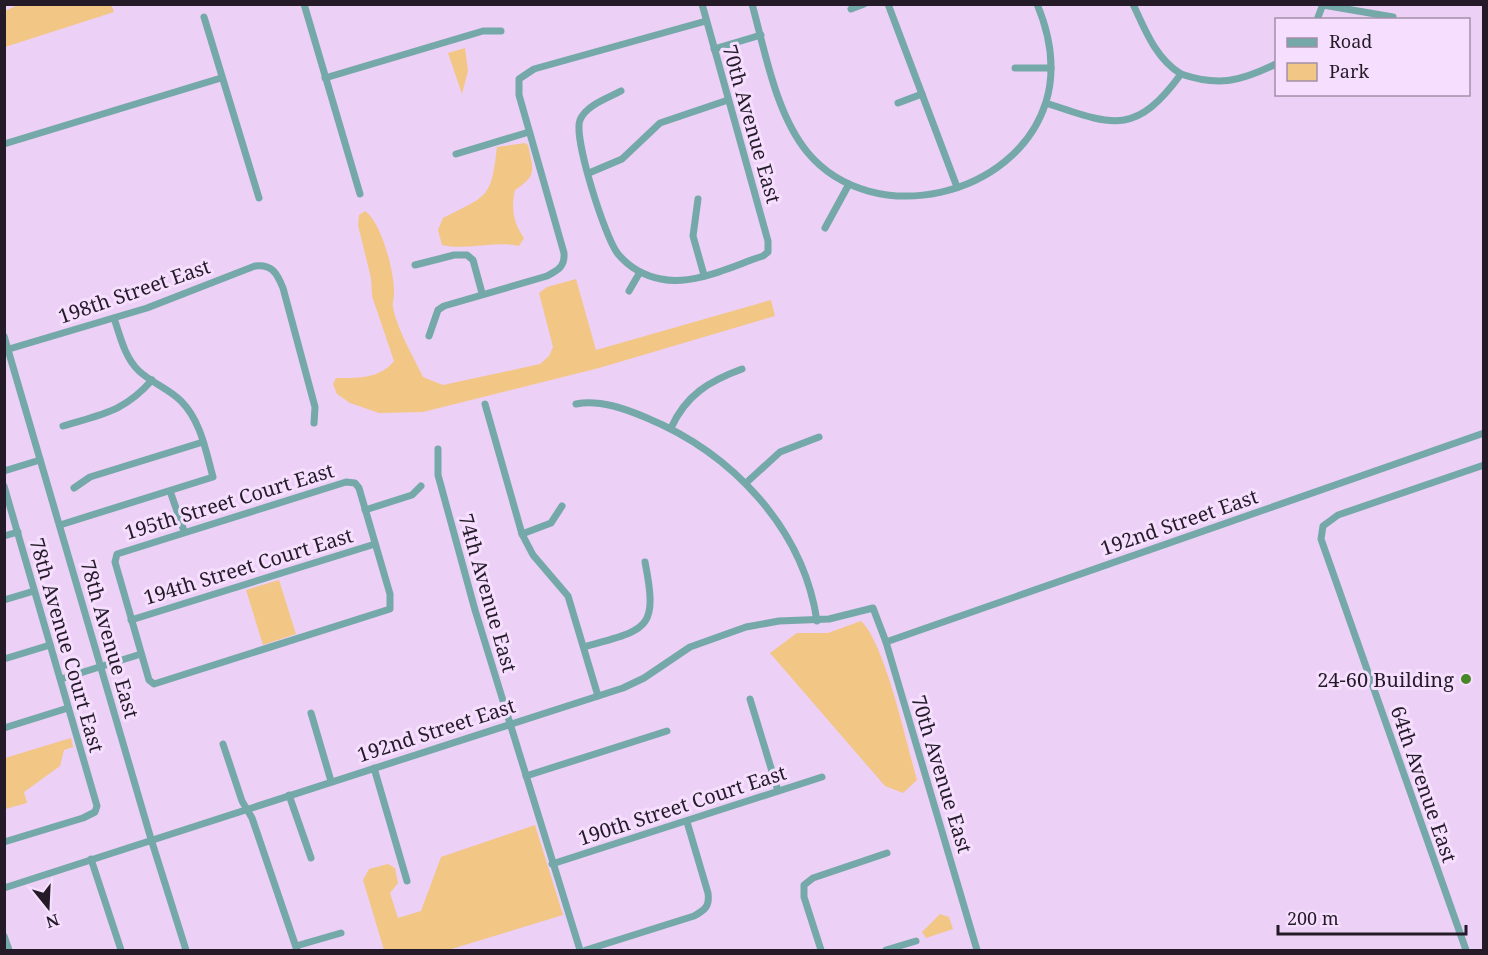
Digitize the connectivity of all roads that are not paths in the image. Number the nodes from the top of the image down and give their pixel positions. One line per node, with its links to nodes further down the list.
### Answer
1 (304, 4): 21 (street)
2 (702, 4): 12 (street, 70th Avenue East)
3 (752, 4): 14 (street)
4 (864, 4): 9 (street)
5 (888, 4): 23 (street)
6 (1037, 4): 18 (street)
7 (1133, 4): 19 (street)
8 (1323, 5): 11 (street)
9 (851, 9)
10 (204, 17): 20 (street)
11 (1393, 18)
12 (706, 21): 15 (street, 70th Avenue East); 27 (street)
13 (501, 31): 21 (street)
14 (761, 35): 15 (street); 31 (street)
15 (714, 49): 24 (street, 70th Avenue East)
16 (1275, 64): 19 (street)
17 (1016, 68): 18 (street)
18 (1051, 68): 26 (street)
19 (1181, 74): 26 (street)
20 (221, 78): 28 (street); 34 (street)
21 (325, 78): 33 (street)
22 (621, 91): 30 (street)
23 (922, 94): 25 (street); 32 (street)
24 (728, 100): 30 (street); 39 (street, 70th Avenue East)
25 (898, 103)
26 (1046, 103): 32 (street)
27 (529, 132): 29 (street); 41 (street)
28 (4, 144)
29 (456, 154)
30 (589, 173): 38 (street)
31 (849, 184): 32 (street); 36 (street)
32 (957, 187)
33 (360, 194)
34 (259, 198)
35 (698, 199): 39 (street)
36 (825, 228)
37 (415, 265): 41 (street)
38 (640, 272): 39 (street); 40 (street)
39 (704, 275)
40 (629, 291)
41 (482, 293): 44 (street)
42 (114, 318): 45 (street, 198th Street East); 47 (street); 50 (street, 198th Street East)
43 (4, 336): 45 (street, 78th Avenue East)
44 (429, 336)
45 (9, 349): 57 (street, 78th Avenue East)
46 (742, 369): 52 (street)
47 (152, 380): 51 (street); 55 (street)
48 (485, 404): 70 (street)
49 (576, 404): 52 (street)
50 (314, 423)
51 (63, 426)
52 (671, 428): 60 (street)
53 (1484, 433): 79 (street, 192nd Street East)
54 (819, 437): 60 (street)
55 (203, 442): 63 (street); 64 (street)
56 (438, 449): 90 (street, 74th Avenue East)
57 (40, 460): 59 (street); 67 (street, 78th Avenue East)
58 (1484, 465): 122 (street, 64th Avenue East)
59 (4, 471)
60 (746, 483): 78 (street)
61 (4, 486): 69 (street, 78th Avenue Court East)
62 (421, 486): 66 (street)
63 (74, 489)
64 (170, 491): 67 (street); 68 (street)
65 (562, 506): 70 (street)
66 (365, 510): 68 (street, 195th Street Court East); 72 (street)
67 (60, 525): 84 (street, 78th Avenue East)
68 (184, 531): 77 (street, 195th Street Court East)
69 (18, 532): 71 (street); 74 (street, 78th Avenue Court East)
70 (522, 534): 81 (street)
71 (4, 536)
72 (375, 544): 77 (street, 194th Street Court East); 82 (street)
73 (645, 562): 81 (street)
74 (34, 591): 75 (street); 80 (street, 78th Avenue Court East)
75 (4, 600)
76 (873, 608): 78 (street, 192nd Street East); 79 (street, 70th Avenue East)
77 (131, 620): 82 (street)
78 (817, 621): 86 (street, 192nd Street East)
79 (886, 642): 121 (street, 70th Avenue East)
80 (50, 645): 83 (street); 85 (street, 78th Avenue Court East)
81 (584, 647): 86 (street)
82 (141, 654): 84 (street)
83 (4, 659)
84 (101, 666): 85 (street); 102 (street, 78th Avenue East)
85 (60, 679): 88 (street, 78th Avenue Court East)
86 (598, 696): 90 (street, 192nd Street East)
87 (750, 699): 98 (street)
88 (68, 708): 91 (street); 103 (street, 78th Avenue Court East)
89 (311, 713): 97 (street)
90 (509, 724): 94 (street, 192nd Street East); 95 (street, 74th Avenue East)
91 (4, 728)
92 (667, 731): 95 (street)
93 (223, 744): 100 (street)
94 (374, 768): 97 (street, 192nd Street East); 108 (street)
95 (526, 776): 107 (street, 74th Avenue East)
96 (822, 777): 98 (street, 190th Street Court East)
97 (331, 781): 99 (street, 192nd Street East)
98 (778, 791): 101 (street, 190th Street Court East)
99 (289, 795): 100 (street, 192nd Street East); 105 (street)
100 (246, 809): 102 (street, 192nd Street East); 113 (street)
101 (687, 822): 107 (street, 190th Street Court East); 118 (street)
102 (151, 839): 106 (street, 192nd Street East); 116 (street, 78th Avenue East)
103 (4, 842)
104 (887, 853): 119 (street)
105 (310, 858)
106 (91, 859): 109 (street, 192nd Street East); 115 (street)
107 (552, 864): 117 (street, 74th Avenue East)
108 (407, 881)
109 (4, 888)
110 (341, 933): 113 (street)
111 (4, 936): 114 (street)
112 (916, 941): 120 (street)
113 (297, 948)
114 (9, 951)
115 (121, 951)
116 (186, 951)
117 (580, 951)
118 (586, 951)
119 (821, 951)
120 (886, 951)
121 (978, 951)
122 (1466, 951)

